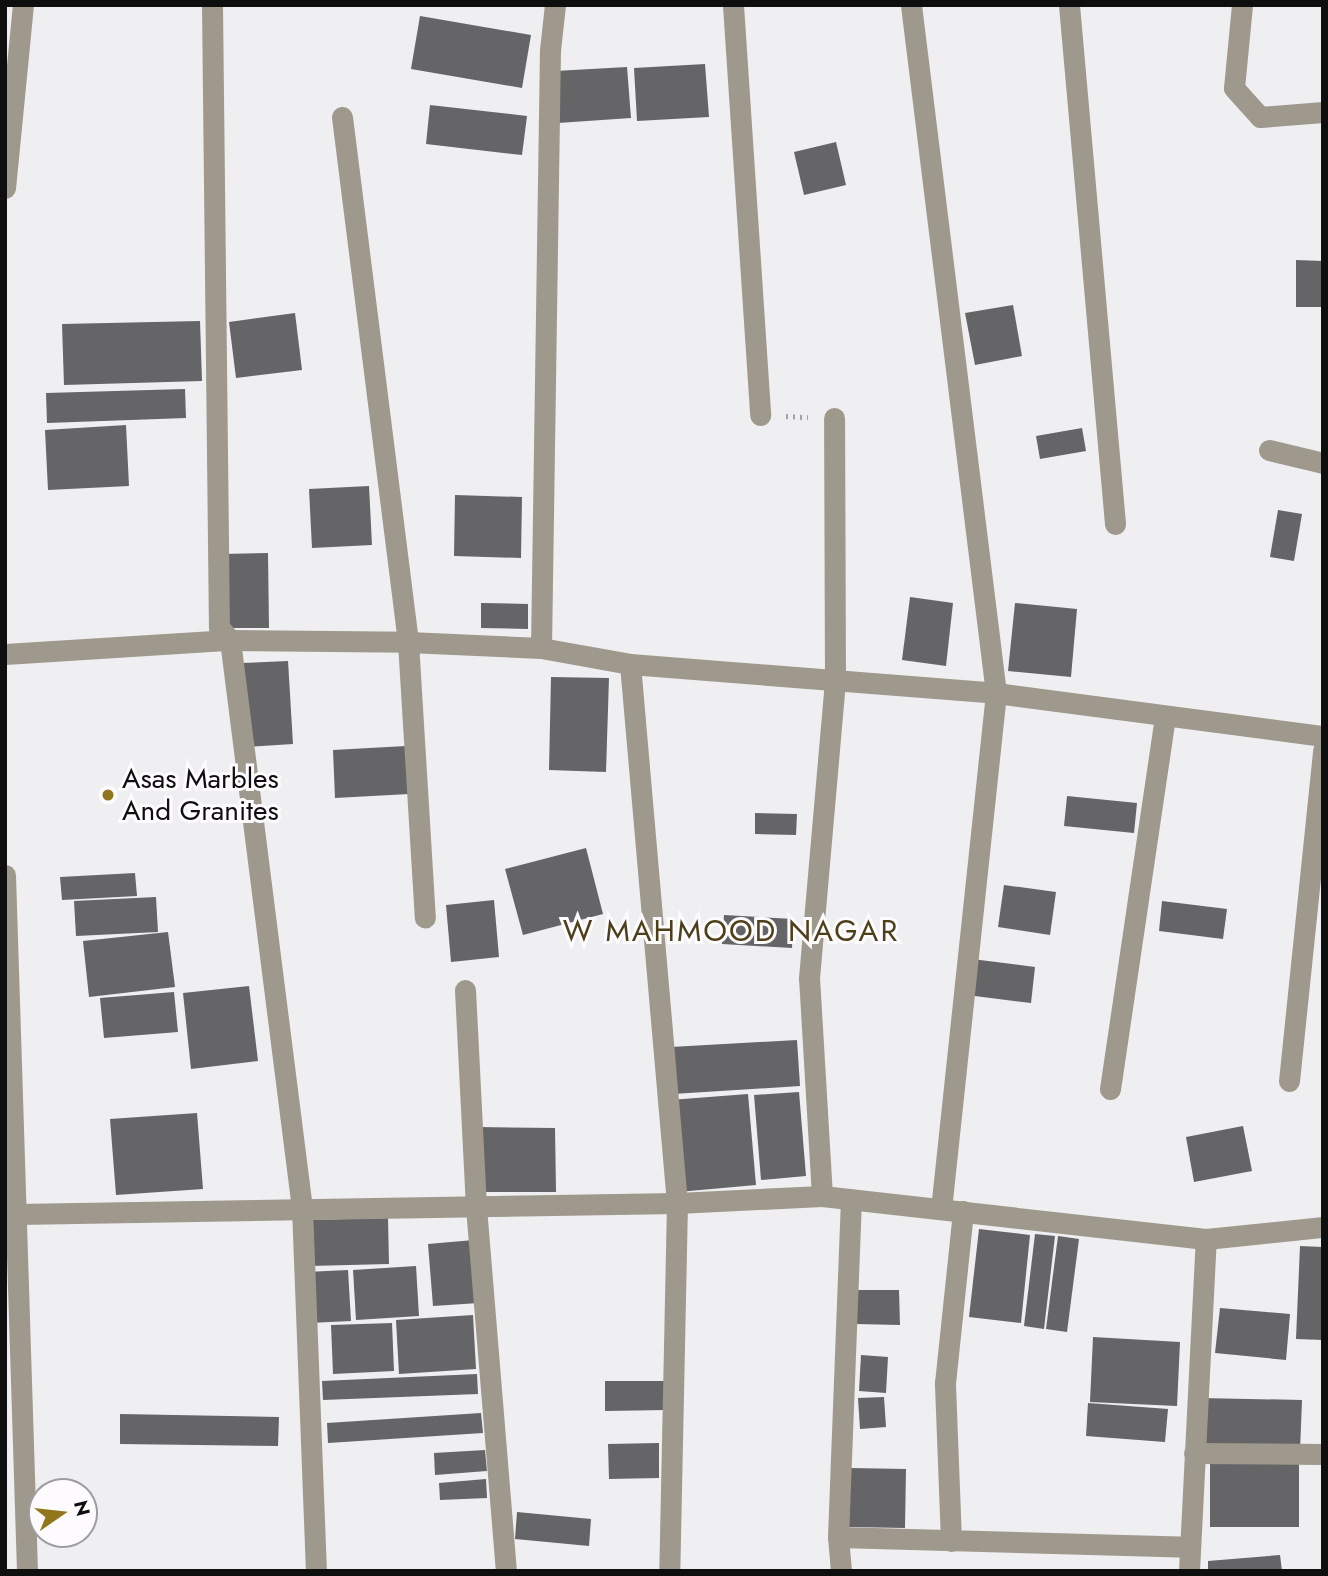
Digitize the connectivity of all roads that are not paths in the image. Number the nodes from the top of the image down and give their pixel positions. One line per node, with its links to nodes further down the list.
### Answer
1 (23, 5): 10 (street)
2 (212, 5): 16 (street)
3 (555, 5): 18 (street)
4 (733, 5): 11 (street)
5 (911, 5): 22 (street)
6 (1069, 5): 15 (street)
7 (1242, 5): 8 (street)
8 (1323, 111)
9 (342, 117): 17 (street)
10 (5, 188)
11 (760, 415)
12 (834, 418): 21 (street)
13 (1269, 450): 14 (street)
14 (1323, 463)
15 (1115, 524)
16 (230, 640): 17 (street); 19 (street); 36 (street)
17 (408, 642): 18 (street); 27 (street)
18 (541, 648): 20 (street)
19 (5, 654)
20 (630, 664): 21 (street); 34 (street)
21 (835, 681): 22 (street); 32 (street)
22 (996, 693): 23 (street); 37 (street)
23 (1165, 717): 24 (street); 31 (street)
24 (1323, 736)
25 (1323, 750): 28 (street)
26 (5, 875): 39 (street)
27 (425, 917)
28 (1314, 931): 30 (street)
29 (465, 990): 35 (street)
30 (1289, 1081)
31 (1110, 1089)
32 (822, 1196): 33 (street); 34 (street)
33 (851, 1199): 37 (street); 44 (street)
34 (677, 1203): 35 (street); 50 (street)
35 (476, 1207): 36 (street); 49 (street)
36 (302, 1208): 39 (street); 48 (street)
37 (942, 1209): 38 (street)
38 (963, 1211): 41 (street); 45 (street)
39 (17, 1214): 47 (street)
40 (1323, 1227): 41 (street)
41 (1206, 1239): 42 (street)
42 (1194, 1453): 43 (street); 46 (street)
43 (1323, 1454)
44 (838, 1537): 45 (street); 51 (street)
45 (951, 1541): 46 (street)
46 (1188, 1547): 52 (street)
47 (27, 1571)
48 (316, 1571)
49 (506, 1571)
50 (669, 1571)
51 (841, 1571)
52 (1189, 1571)

